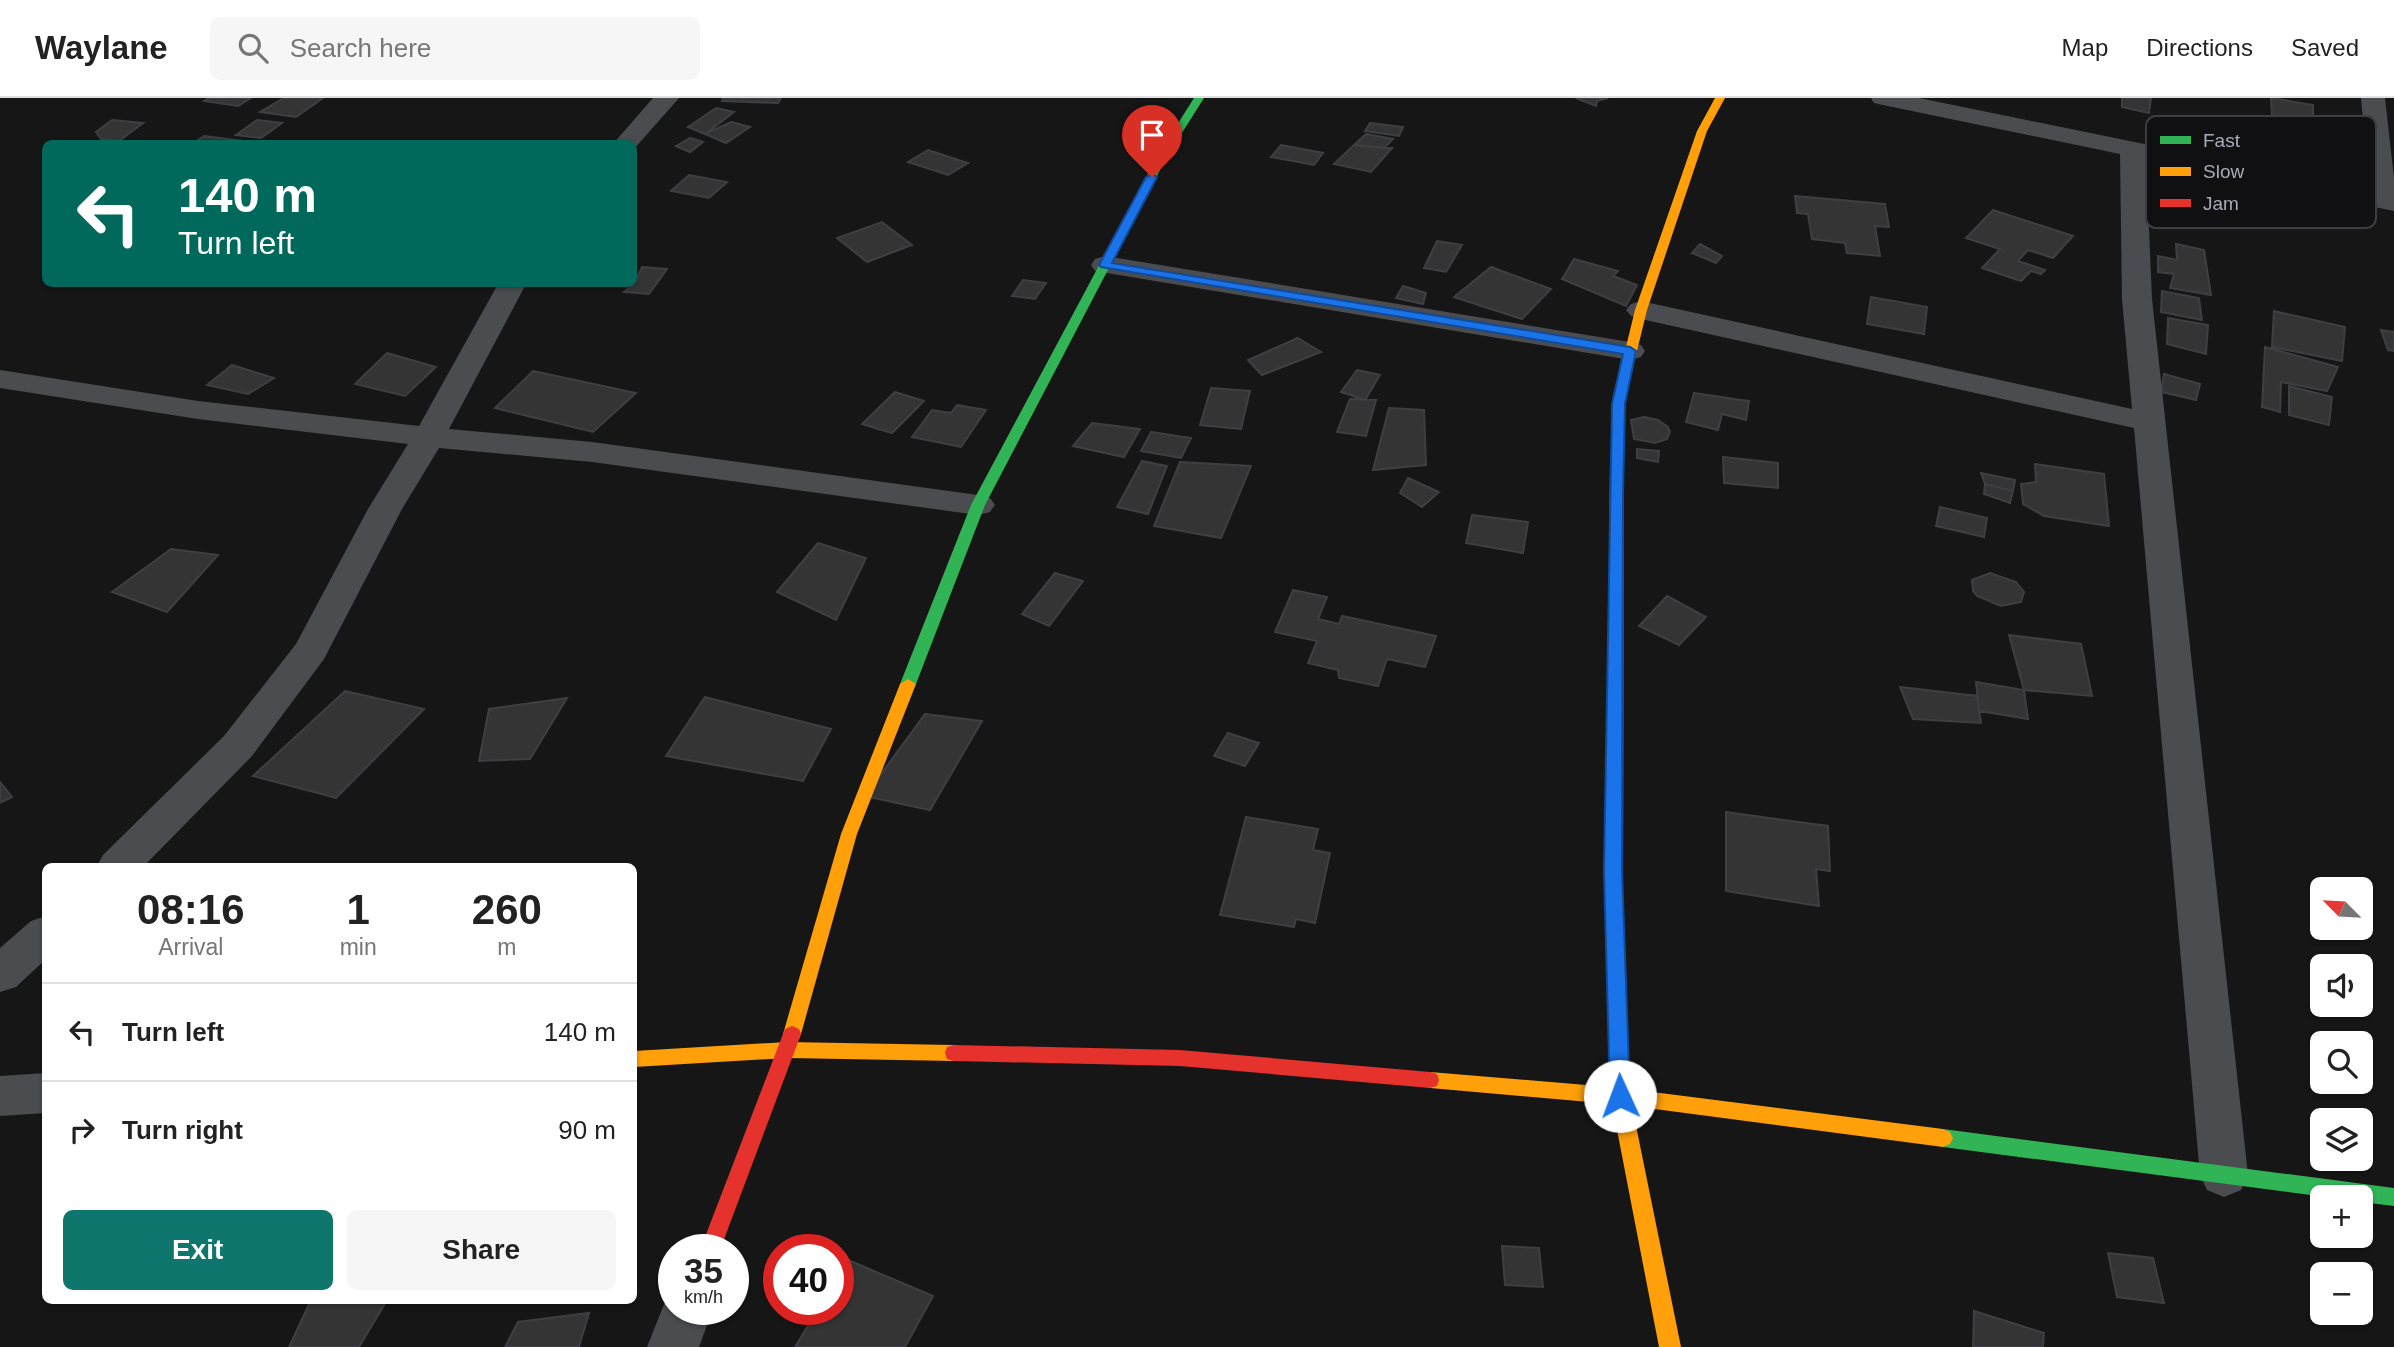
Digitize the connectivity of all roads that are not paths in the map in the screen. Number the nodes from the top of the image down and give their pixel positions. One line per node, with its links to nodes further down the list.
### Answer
1 (667, 98): 8 (street)
2 (1199, 98): 12 (street)
3 (1720, 98): 14 (street)
4 (1883, 98): 9 (street)
5 (2373, 98): 6 (street)
6 (2376, 116)
7 (2376, 119): 11 (street)
8 (629, 140)
9 (2133, 149): 10 (street); 17 (street)
10 (2146, 152)
11 (2388, 202)
12 (1105, 265): 15 (street); 19 (street)
13 (510, 287): 18 (street)
14 (1641, 310): 15 (street); 17 (street)
15 (1630, 351): 27 (street)
16 (0, 379): 18 (street)
17 (2149, 422): 28 (street)
18 (429, 437): 19 (street); 20 (street)
19 (978, 505): 23 (street)
20 (121, 863)
21 (42, 937): 22 (street)
22 (0, 974)
23 (787, 1050): 24 (street); 27 (street); 30 (street)
24 (637, 1059)
25 (42, 1093): 26 (street)
26 (0, 1096)
27 (1620, 1096): 28 (street); 33 (street)
28 (2224, 1175): 29 (street)
29 (2394, 1197)
30 (716, 1234)
31 (681, 1325): 32 (street)
32 (673, 1347)
33 (1670, 1347)

